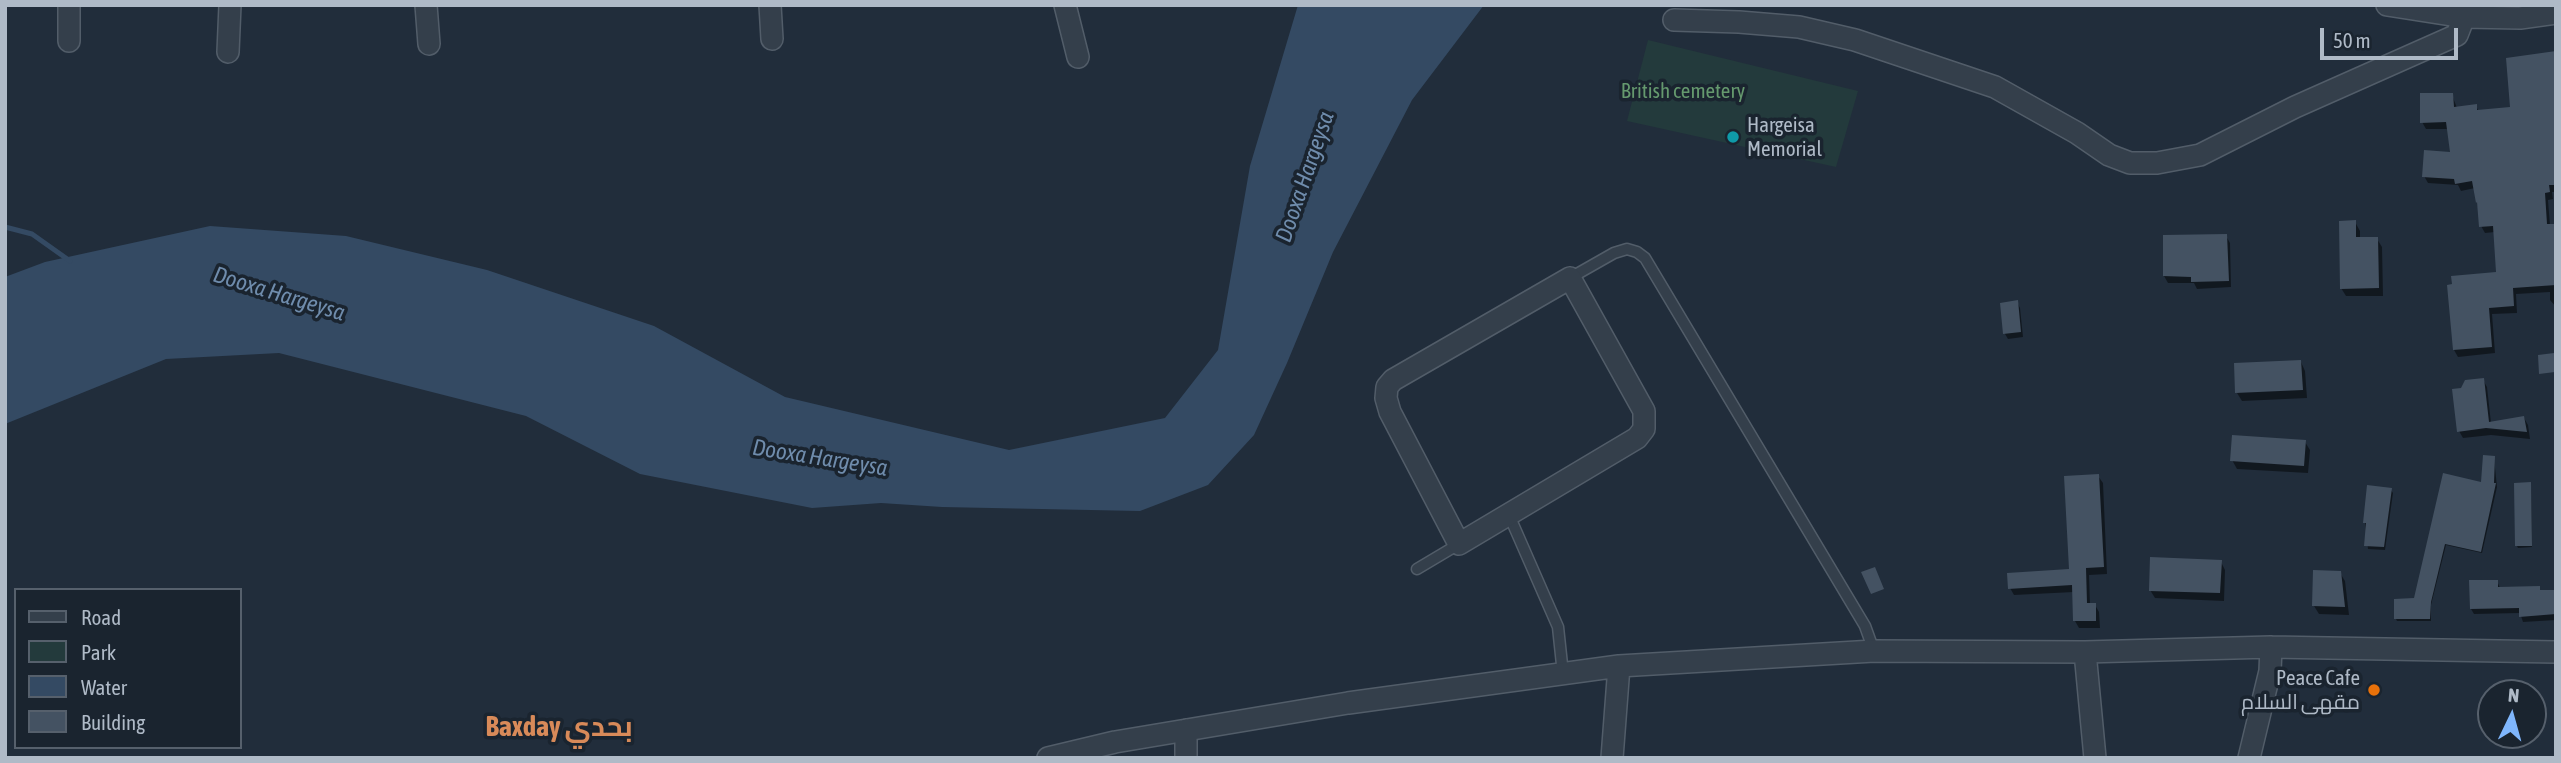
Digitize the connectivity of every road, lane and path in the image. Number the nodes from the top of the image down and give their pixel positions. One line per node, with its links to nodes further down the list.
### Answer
1 (69, 5): 11 (street)
2 (230, 5): 13 (street)
3 (426, 5): 12 (street)
4 (770, 5): 10 (street)
5 (1065, 5): 14 (street)
6 (2387, 5): 8 (street)
7 (2556, 13): 8 (street)
8 (2464, 18): 9 (street)
9 (1674, 20)
10 (772, 38)
11 (69, 41)
12 (429, 44)
13 (228, 52)
14 (1078, 57)
15 (1570, 278): 16 (street); 17 (street); 20 (lane)
16 (1509, 515): 17 (street); 24 (lane)
17 (1459, 544): 18 (lane)
18 (1417, 569)
19 (2271, 647): 21 (street); 22 (street); 30 (street)
20 (1874, 651): 21 (street); 23 (street)
21 (2085, 652): 29 (street)
22 (2556, 652)
23 (1619, 666): 24 (street); 28 (street)
24 (1563, 674): 25 (street)
25 (1186, 730): 26 (street); 27 (street)
26 (1048, 758)
27 (1186, 758)
28 (1612, 758)
29 (2095, 758)
30 (2249, 758)

